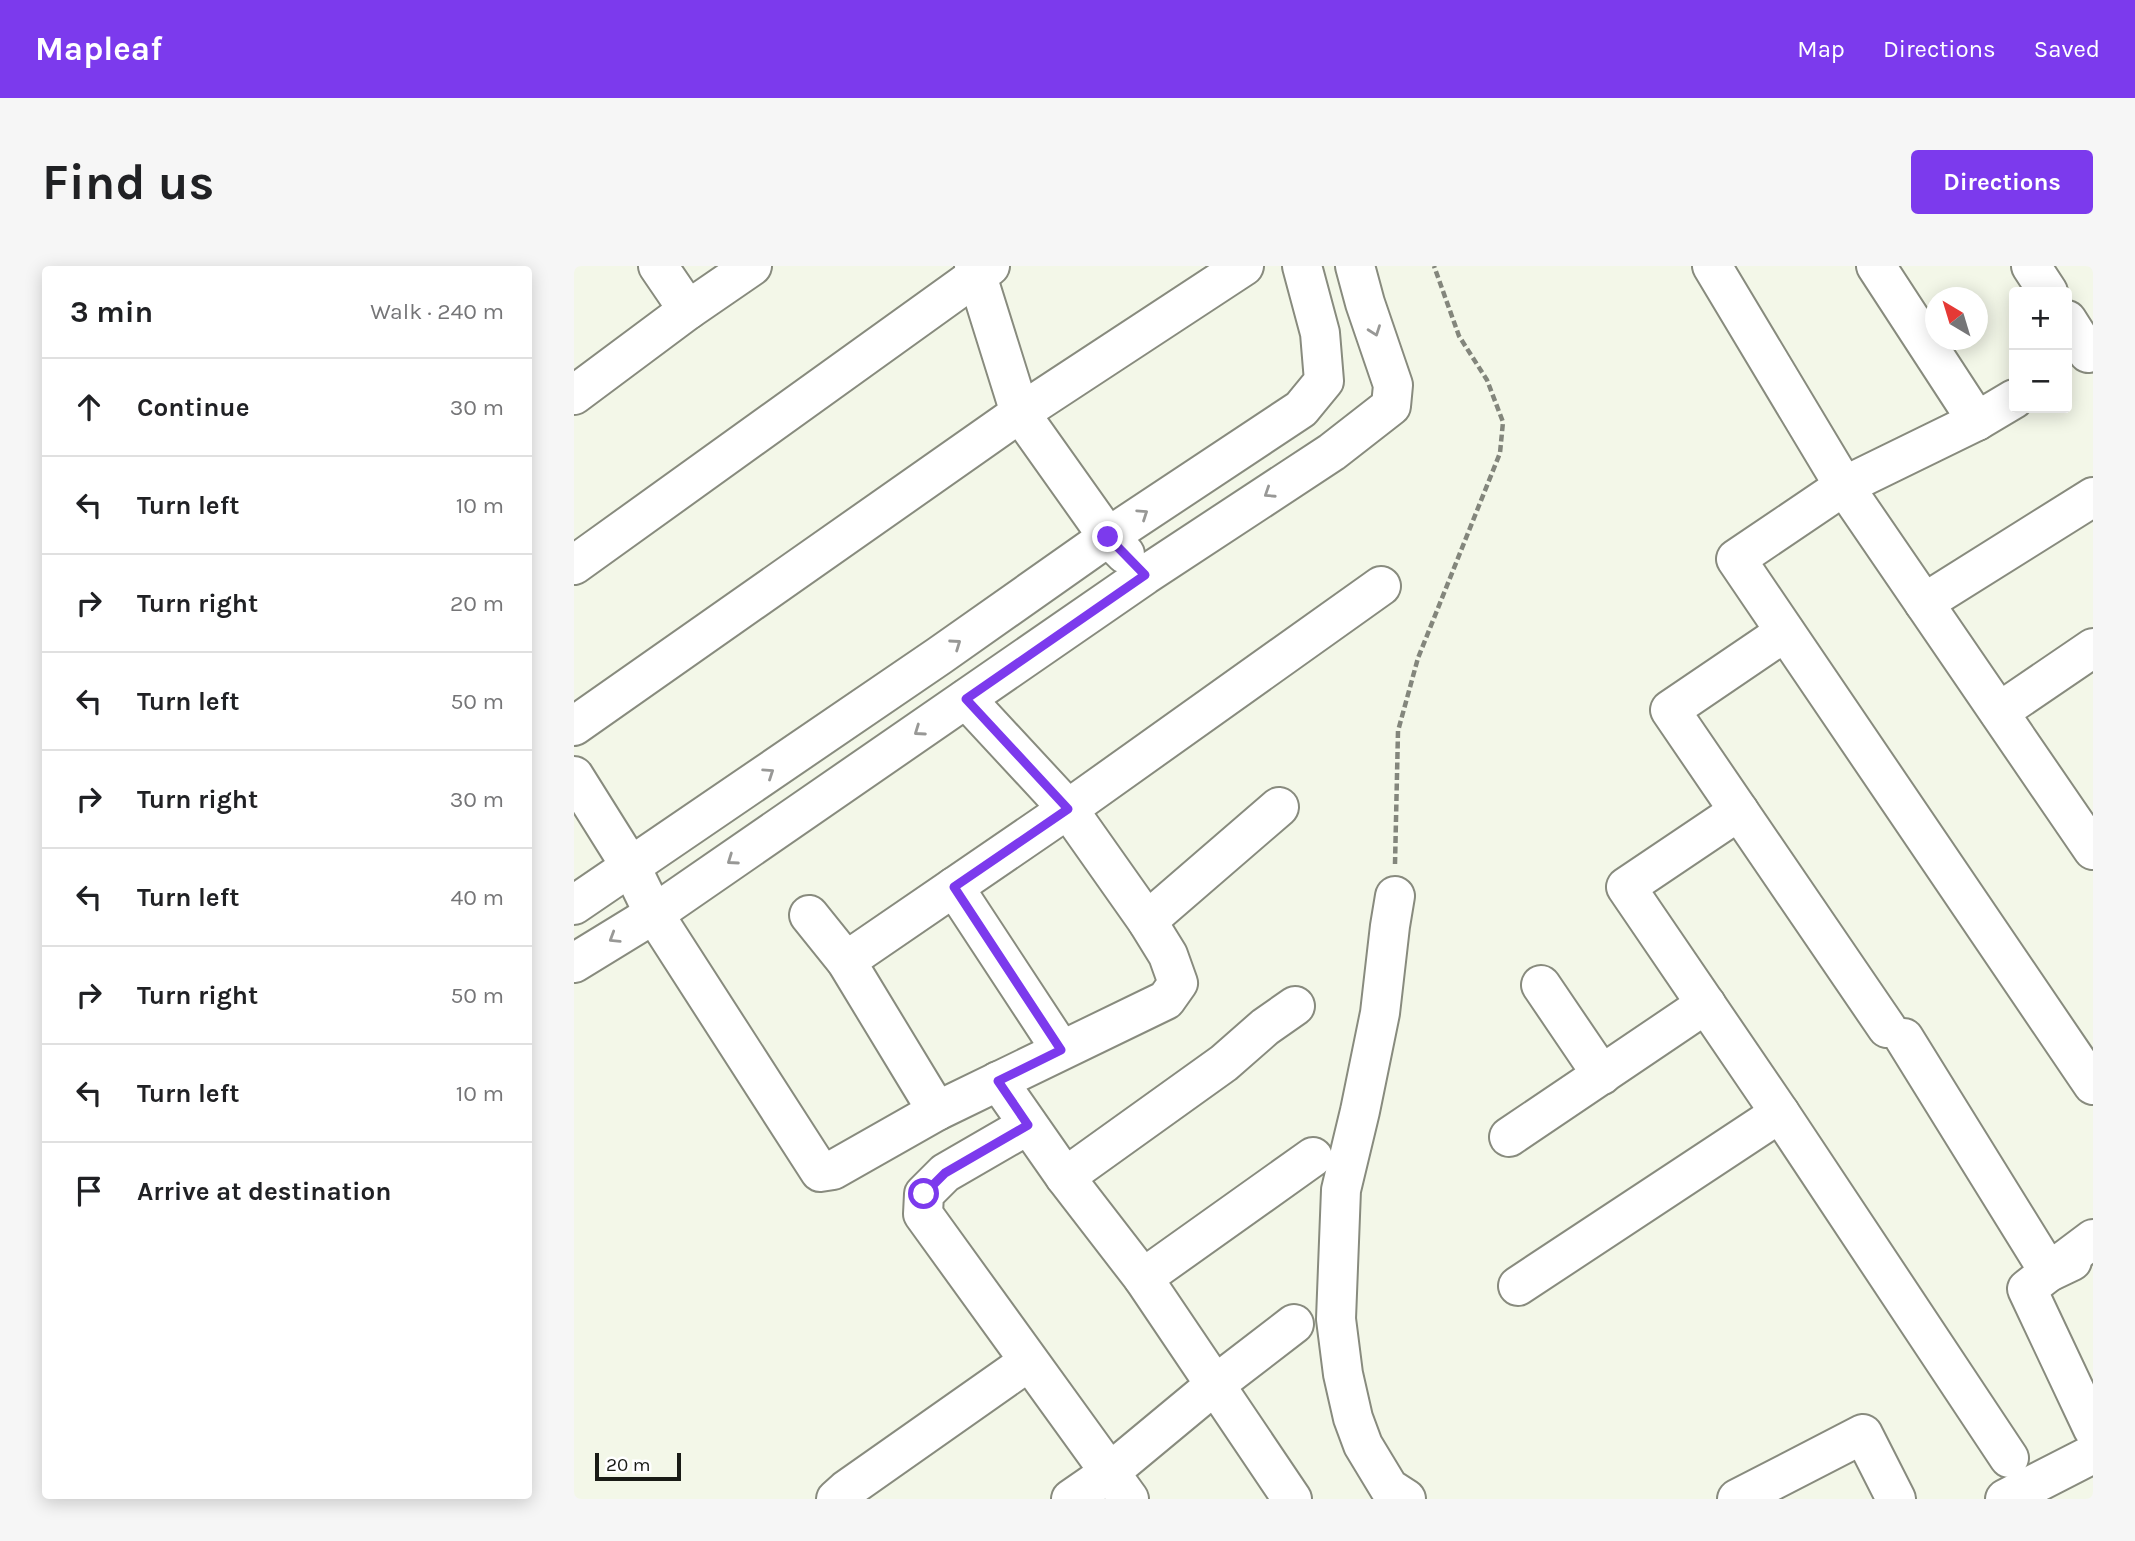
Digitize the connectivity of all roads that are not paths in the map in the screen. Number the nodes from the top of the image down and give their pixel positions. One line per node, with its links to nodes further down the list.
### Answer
1 (658, 266): 11 (street)
2 (752, 266): 11 (street)
3 (1244, 266): 16 (street)
4 (1302, 266): 20 (street, one-way to 4)
5 (1355, 266): 22 (street, one-way to 22)
6 (1712, 266): 18 (street)
7 (1876, 266): 17 (street)
8 (2031, 266): 10 (street)
9 (980, 269): 16 (street); 21 (street)
10 (2045, 287)
11 (688, 310): 14 (street)
12 (2072, 332): 13 (street)
13 (2083, 357)
14 (574, 395)
15 (2009, 402): 17 (street)
16 (1020, 413): 20 (street); 29 (street)
17 (1977, 421): 18 (street)
18 (1844, 486): 24 (street); 25 (street)
19 (2093, 497): 24 (street)
20 (1108, 537): 22 (street); 36 (street, one-way to 20)
21 (574, 565)
22 (1145, 575): 27 (street)
23 (1381, 586): 32 (street)
24 (1924, 603): 28 (street)
25 (1785, 632): 33 (street); 51 (street)
26 (2093, 648): 28 (street)
27 (966, 699): 32 (street); 40 (street, one-way to 40)
28 (1998, 712): 34 (street)
29 (574, 726)
30 (574, 776): 36 (street)
31 (1279, 807): 42 (street)
32 (1068, 809): 37 (street); 42 (street)
33 (1739, 811): 46 (street); 60 (street)
34 (2082, 811): 35 (street)
35 (2093, 850)
36 (631, 867): 39 (street); 40 (street)
37 (954, 887): 43 (street); 48 (street)
38 (1395, 896): 74 (street)
39 (574, 905)
40 (654, 914): 44 (street, one-way to 44); 52 (street)
41 (809, 915): 43 (street)
42 (1147, 921): 48 (street)
43 (846, 961): 52 (street)
44 (574, 963)
45 (1541, 985): 49 (street)
46 (1706, 1003): 49 (street); 53 (street)
47 (1295, 1006): 57 (street)
48 (1061, 1050): 50 (street)
49 (1601, 1075): 55 (street)
50 (998, 1081): 52 (street); 54 (street)
51 (2093, 1085)
52 (937, 1111)
53 (1780, 1113): 62 (street); 69 (street)
54 (1028, 1125): 57 (street); 64 (street)
55 (1509, 1137)
56 (1313, 1157): 61 (street)
57 (1065, 1177): 61 (street)
58 (2093, 1239): 60 (street)
59 (2093, 1251): 60 (street)
60 (2049, 1272): 66 (street)
61 (1143, 1278): 65 (street)
62 (1518, 1286)
63 (1294, 1324): 65 (street)
64 (1028, 1362): 70 (street); 71 (street)
65 (1216, 1384): 70 (street); 73 (street)
66 (2085, 1392): 67 (street)
67 (2093, 1429)
68 (2093, 1454): 77 (street)
69 (2009, 1458)
70 (1119, 1485): 72 (street)
71 (836, 1499)
72 (1071, 1499)
73 (1292, 1499)
74 (1406, 1499)
75 (1737, 1499): 76 (street)
76 (1896, 1499)
77 (2005, 1499)

